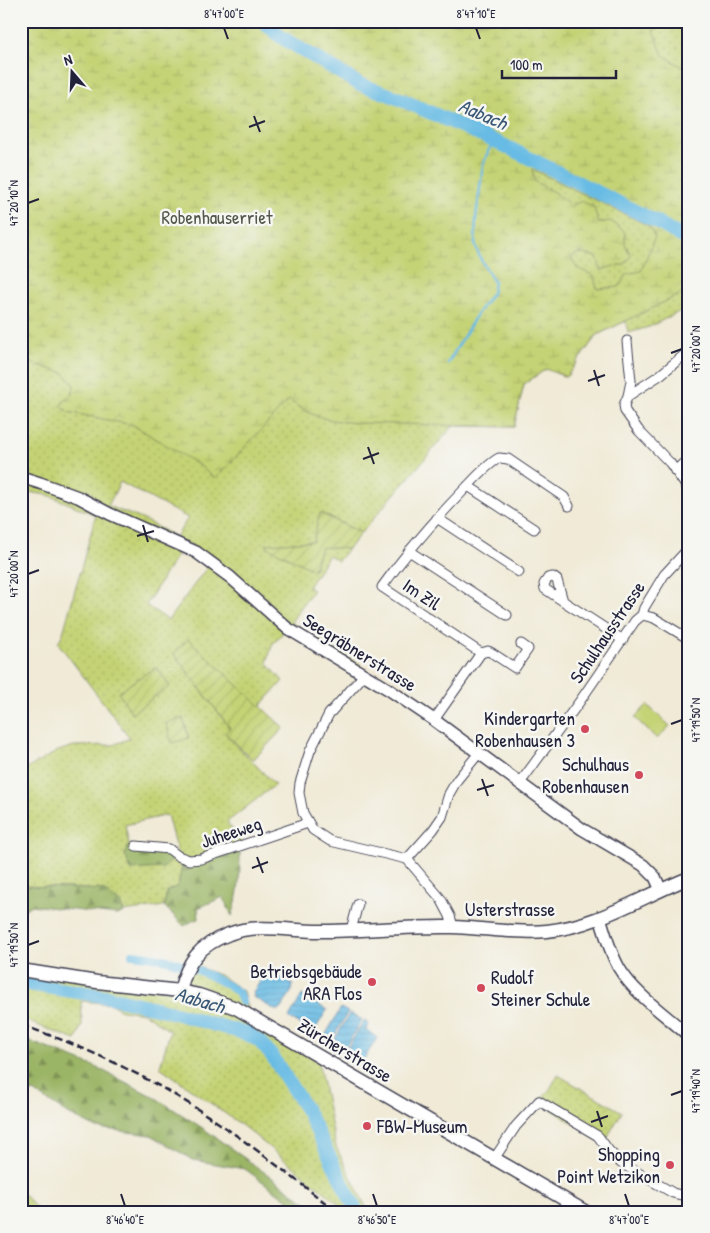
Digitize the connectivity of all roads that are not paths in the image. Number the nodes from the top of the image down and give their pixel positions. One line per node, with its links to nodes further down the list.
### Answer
1 (627, 341): 3 (street)
2 (689, 351): 3 (street)
3 (628, 396): 5 (street)
4 (689, 458): 5 (street)
5 (676, 471): 8 (street)
6 (21, 477): 22 (street, Seegräbnerstrasse)
7 (468, 486): 9 (street, Im Zil); 10 (street, Im Zil); 11 (street)
8 (689, 490)
9 (569, 506)
10 (437, 518): 13 (street, Im Zil); 14 (street)
11 (534, 529)
12 (689, 548): 17 (street, Schulhausstrasse)
13 (409, 552): 16 (street, Im Zil); 21 (street, Im Zil)
14 (518, 572)
15 (563, 601): 19 (street)
16 (507, 615)
17 (642, 616): 18 (street); 19 (street, Schulhausstrasse)
18 (689, 639)
19 (622, 640): 25 (street, Schulhausstrasse)
20 (520, 644): 21 (street, Im Zil)
21 (482, 653): 23 (street)
22 (364, 674): 23 (street, Seegräbnerstrasse); 26 (street)
23 (434, 720): 24 (street, Seegräbnerstrasse)
24 (479, 753): 25 (street, Seegräbnerstrasse); 28 (street)
25 (520, 783): 30 (street, Seegräbnerstrasse)
26 (308, 823): 27 (street, Juheeweg); 28 (street)
27 (136, 846)
28 (407, 859): 33 (street)
29 (689, 878): 30 (main road, Usterstrasse)
30 (660, 890): 32 (main road, Usterstrasse)
31 (358, 904): 34 (street)
32 (600, 917): 33 (main road, Usterstrasse); 37 (street)
33 (453, 927): 34 (main road, Usterstrasse)
34 (351, 930): 36 (main road, Usterstrasse)
35 (21, 970): 36 (main road, Zürcherstrasse)
36 (180, 992): 38 (main road, Zürcherstrasse)
37 (689, 1036)
38 (494, 1159): 39 (street); 40 (main road, Zürcherstrasse)
39 (689, 1196)
40 (586, 1212)

